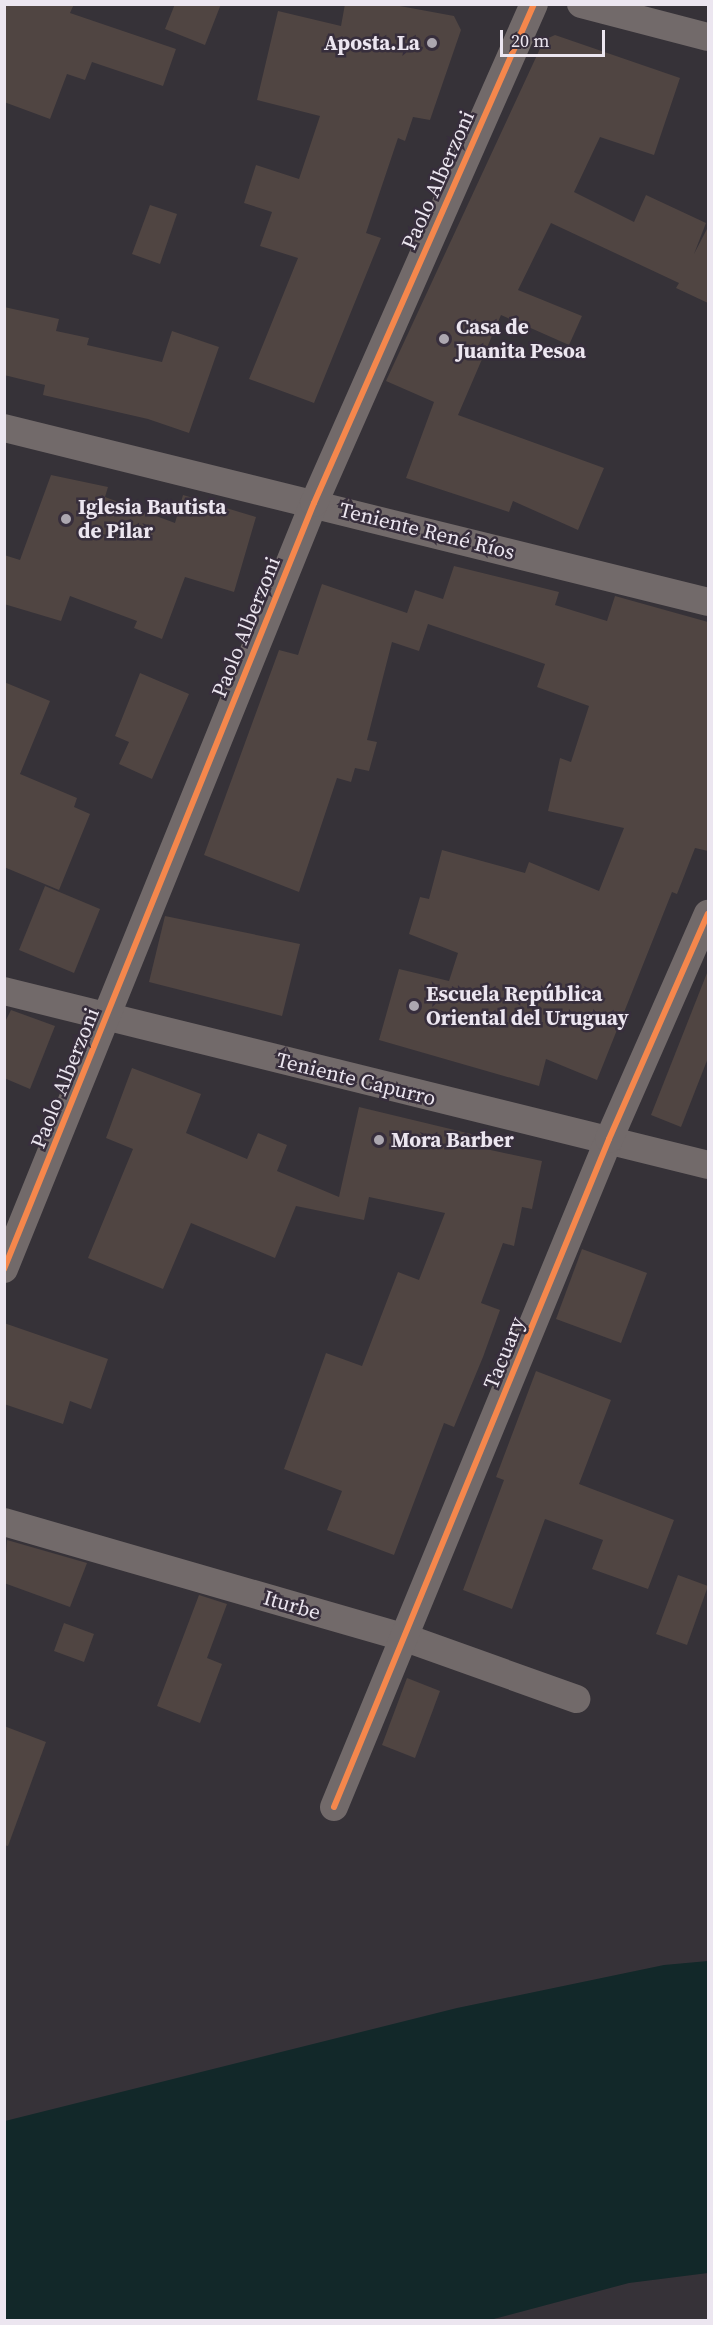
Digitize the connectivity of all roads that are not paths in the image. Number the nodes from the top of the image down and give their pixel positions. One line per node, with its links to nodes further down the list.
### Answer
1 (534, 4): 5 (street, Paolo Alberzoni)
2 (581, 4): 3 (street)
3 (708, 37)
4 (4, 428): 5 (street, Teniente René Ríos)
5 (314, 503): 6 (street, Teniente René Ríos); 9 (street, Paolo Alberzoni)
6 (708, 602)
7 (708, 914): 10 (street, Tacuary)
8 (4, 991): 9 (street, Teniente Capurro)
9 (107, 1018): 10 (street, Teniente Capurro); 12 (street, Paolo Alberzoni)
10 (609, 1139): 11 (street, Teniente Capurro); 14 (street, Tacuary)
11 (708, 1165)
12 (4, 1269)
13 (4, 1522): 14 (street, Iturbe)
14 (406, 1638): 15 (street, Iturbe); 16 (street, Tacuary)
15 (576, 1700)
16 (334, 1807)

